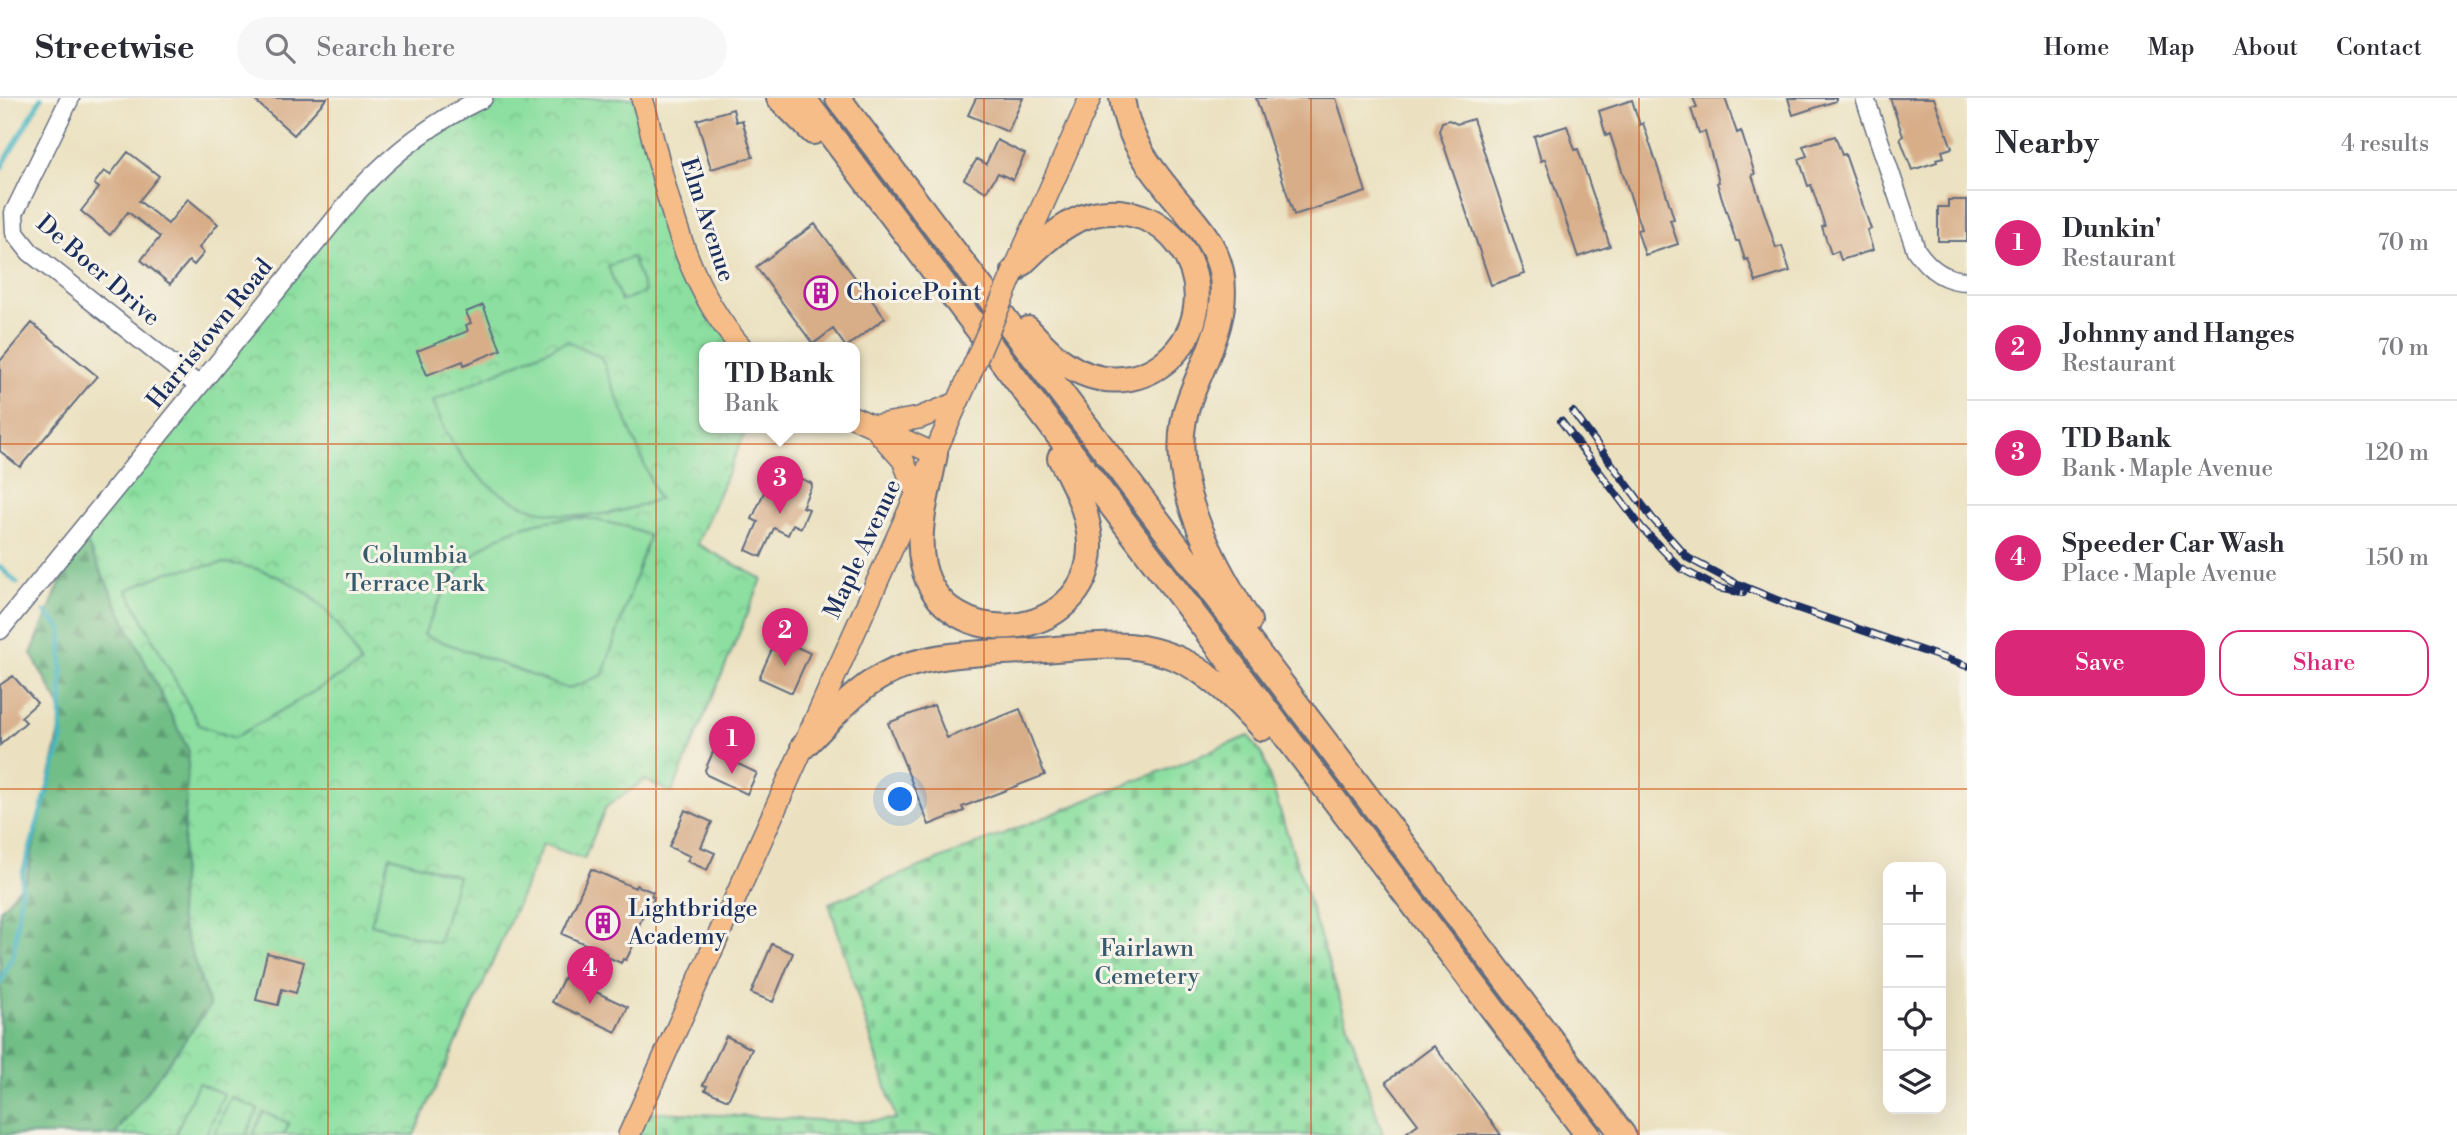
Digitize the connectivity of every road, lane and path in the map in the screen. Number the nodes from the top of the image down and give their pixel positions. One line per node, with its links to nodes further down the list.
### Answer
1 (70, 98): 16 (street, De Boer Drive)
2 (483, 98): 16 (street, Harristown Road)
3 (642, 98): 15 (main road, Elm Avenue)
4 (779, 98): 10 (highway)
5 (803, 98): 10 (highway)
6 (838, 98): 11 (highway)
7 (1122, 98): 23 (highway)
8 (1865, 98): 13 (street)
9 (1088, 100): 12 (main road, Maple Avenue)
10 (853, 165): 14 (highway)
11 (950, 246): 12 (highway); 23 (highway)
12 (1014, 271): 17 (main road, Maple Avenue, bridge)
13 (1967, 281)
14 (959, 306): 19 (highway); 24 (highway)
15 (737, 342)
16 (199, 386): 21 (street, Harristown Road)
17 (960, 396): 18 (main road); 19 (main road, Maple Avenue)
18 (864, 422): 19 (main road); 20 (main road)
19 (935, 454): 20 (main road, Maple Avenue)
20 (917, 495): 22 (main road, Maple Avenue)
21 (0, 630)
22 (803, 747): 24 (highway); 25 (main road, Maple Avenue)
23 (1341, 763): 27 (highway)
24 (1405, 895): 26 (highway)
25 (629, 1135)
26 (1588, 1135)
27 (1623, 1135)

